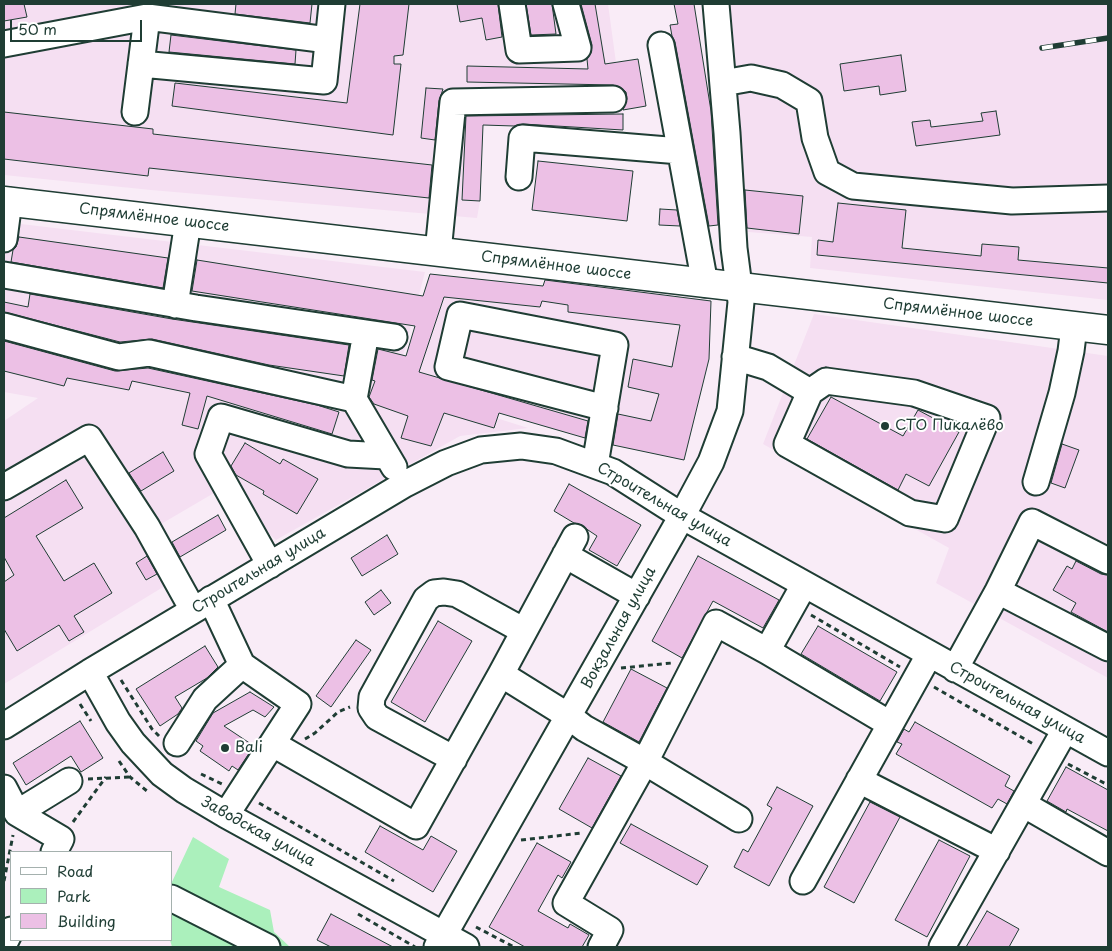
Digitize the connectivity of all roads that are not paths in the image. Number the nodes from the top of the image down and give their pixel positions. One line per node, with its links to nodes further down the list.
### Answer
1 (332, 4): 6 (street)
2 (512, 4): 3 (street)
3 (566, 4)
4 (716, 4): 10 (street, Вокзальная улица)
5 (147, 17): 6 (street); 7 (street); 9 (street)
6 (328, 40): 9 (street)
7 (4, 44)
8 (661, 45): 13 (street)
9 (141, 64): 12 (street)
10 (723, 84): 15 (street); 22 (street, Вокзальная улица)
11 (613, 99): 19 (street)
12 (135, 112)
13 (680, 151): 14 (street); 21 (street)
14 (519, 176)
15 (1108, 198)
16 (6, 201): 17 (main road, Спрямлённое шоссе); 18 (street)
17 (188, 222): 19 (main road, Спрямлённое шоссе); 23 (street)
18 (4, 239)
19 (438, 252): 21 (main road, Спрямлённое шоссе)
20 (4, 275): 23 (street)
21 (705, 284): 22 (main road, Спрямлённое шоссе)
22 (740, 288): 25 (main road, Спрямлённое шоссе); 29 (street, Вокзальная улица)
23 (175, 305): 27 (street)
24 (4, 326): 31 (street)
25 (1074, 326): 26 (main road, Спрямлённое шоссе); 35 (street)
26 (1108, 330)
27 (366, 333): 28 (street); 31 (street)
28 (394, 337)
29 (735, 357): 30 (street); 38 (street, Вокзальная улица)
30 (810, 392): 30 (street)
31 (354, 399): 33 (street)
32 (605, 408): 32 (street); 34 (street)
33 (386, 456): 36 (street); 40 (street)
34 (595, 465): 36 (street, Строительная улица); 38 (street, Строительная улица)
35 (1036, 482)
36 (406, 484): 40 (street, Строительная улица)
37 (4, 487): 44 (street)
38 (682, 516): 42 (street, Строительная улица); 43 (street, Вокзальная улица)
39 (1108, 561): 41 (street)
40 (270, 564): 44 (street, Строительная улица)
41 (998, 591): 46 (street); 50 (street)
42 (799, 595): 47 (street); 48 (street, Строительная улица)
43 (638, 596): 45 (street); 53 (street, Вокзальная улица)
44 (202, 605): 49 (street); 52 (street, Строительная улица)
45 (524, 631): 51 (street); 60 (street)
46 (1108, 648)
47 (767, 651): 54 (street); 61 (street)
48 (929, 655): 50 (street, Строительная улица); 54 (street)
49 (242, 665): 57 (street); 58 (street)
50 (954, 669): 56 (street, Строительная улица)
51 (502, 674): 53 (street); 60 (street)
52 (104, 681): 55 (street, Строительная улица); 67 (street, Заводская улица)
53 (570, 717): 61 (street); 75 (street, Вокзальная улица)
54 (890, 724): 62 (street)
55 (4, 726)
56 (1065, 730): 59 (street, Строительная улица); 65 (street)
57 (171, 742)
58 (279, 747): 60 (street); 67 (street)
59 (1108, 753)
60 (454, 759)
61 (645, 762): 68 (street); 79 (street)
62 (859, 780): 70 (street); 72 (street)
63 (69, 781): 66 (street)
64 (4, 788): 66 (street)
65 (1023, 804): 70 (street); 71 (street)
66 (17, 813): 69 (street)
67 (226, 815): 75 (street, Заводская улица)
68 (739, 818)
69 (57, 846)
70 (997, 851): 80 (street)
71 (1108, 852)
72 (803, 880)
73 (172, 898): 77 (street)
74 (10, 932): 76 (street)
75 (445, 932): 78 (street, Заводская улица)
76 (4, 944)
77 (267, 947)
78 (466, 947)
79 (600, 947)
80 (942, 947)

